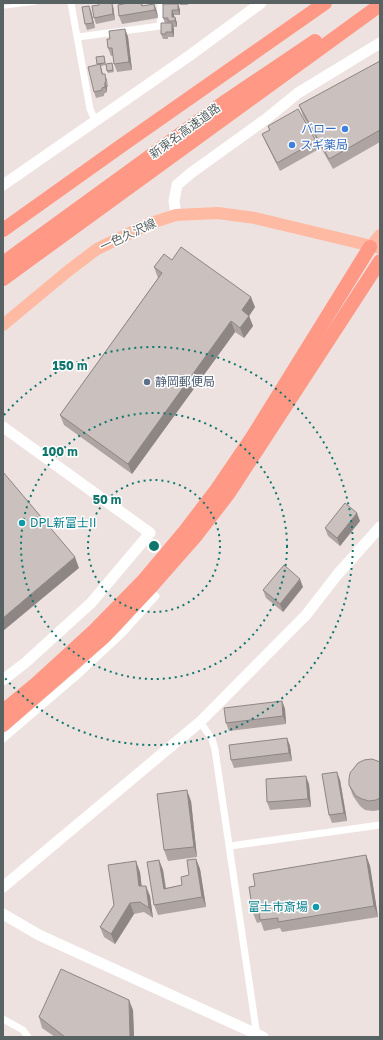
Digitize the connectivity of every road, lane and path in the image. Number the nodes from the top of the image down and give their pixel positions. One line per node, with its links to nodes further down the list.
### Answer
1 (35, 3): 8 (lane)
2 (71, 3): 9 (street)
3 (161, 3): 9 (street)
4 (325, 3): 14 (highway, 新東名高速道路)
5 (370, 3): 18 (highway, 新東名高速道路)
6 (255, 5): 11 (street)
7 (380, 5): 19 (highway)
8 (3, 7)
9 (78, 37): 11 (street)
10 (380, 43): 13 (street)
11 (95, 120): 12 (street)
12 (3, 185)
13 (176, 216): 16 (main road, 一色久沢線); 20 (main road, 一色久沢線)
14 (3, 230)
15 (380, 235): 16 (main road)
16 (375, 248): 25 (highway)
17 (380, 261): 27 (highway)
18 (3, 263)
19 (3, 279)
20 (3, 325)
21 (3, 427): 24 (street)
22 (379, 531): 26 (street)
23 (156, 596): 28 (street)
24 (3, 680)
25 (3, 711)
26 (200, 722): 30 (street); 31 (street)
27 (3, 725)
28 (3, 739)
29 (380, 825): 30 (street)
30 (230, 846): 34 (street)
31 (3, 887)
32 (3, 914): 34 (street)
33 (3, 1019): 35 (street)
34 (259, 1036)
35 (28, 1037)

